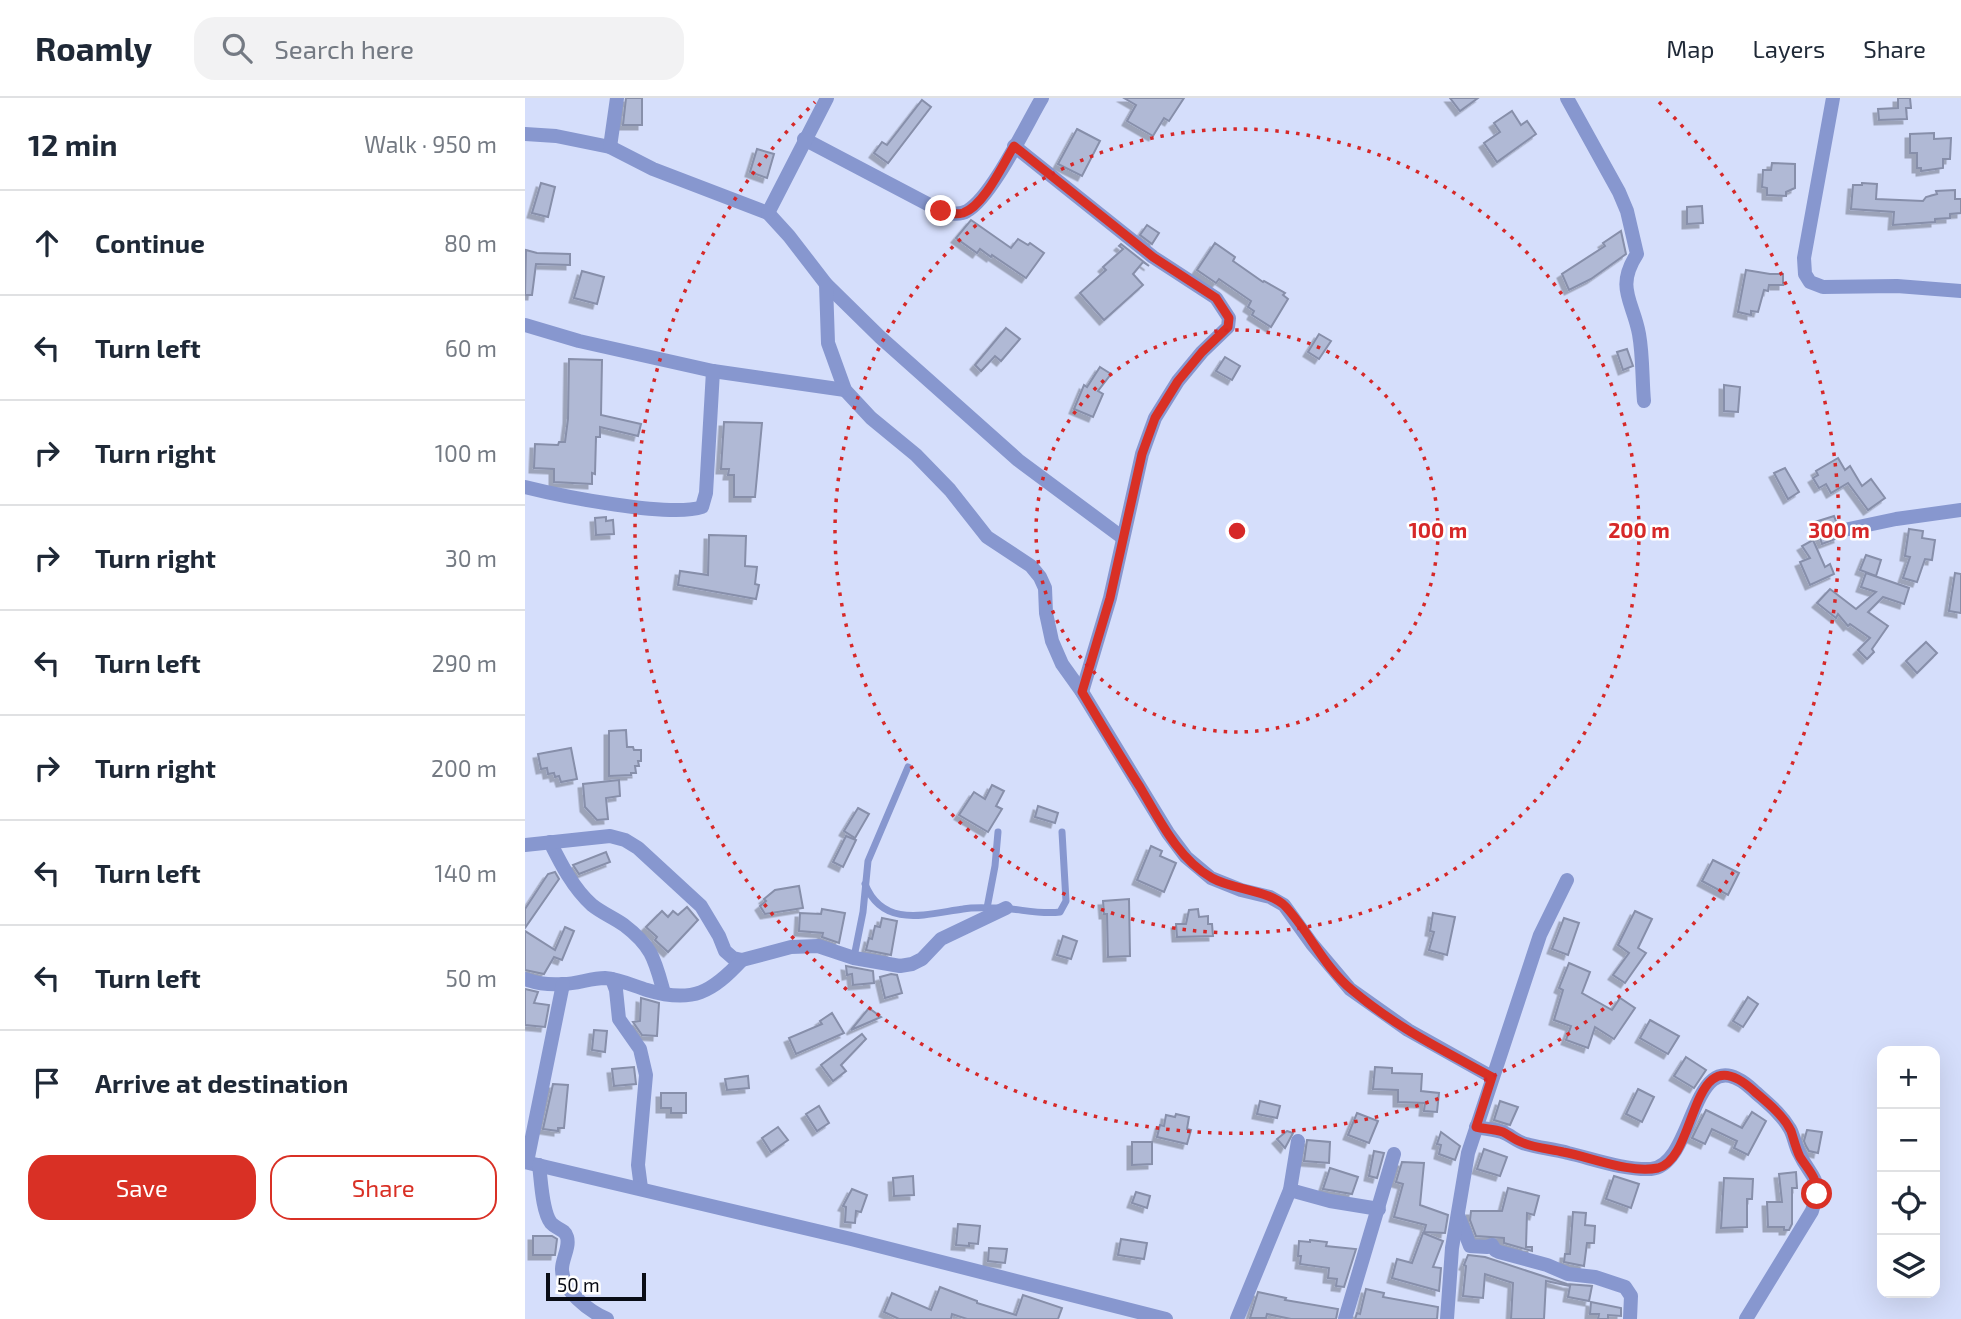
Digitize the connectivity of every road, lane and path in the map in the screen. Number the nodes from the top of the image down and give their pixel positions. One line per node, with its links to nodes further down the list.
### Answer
1 (617, 98): 9 (street)
2 (827, 98): 7 (street)
3 (1042, 98): 8 (street)
4 (1567, 98): 16 (street)
5 (1833, 98): 12 (street)
6 (525, 134): 9 (street)
7 (804, 139): 8 (street); 10 (street)
8 (1014, 146): 20 (street)
9 (610, 147): 10 (street)
10 (768, 213): 11 (street)
11 (826, 284): 15 (street); 20 (street)
12 (1961, 291)
13 (525, 325): 14 (street)
14 (713, 371): 15 (street); 17 (street)
15 (845, 390): 21 (street)
16 (1644, 401)
17 (525, 487)
18 (1961, 510): 19 (street)
19 (1844, 530)
20 (1123, 538): 21 (street)
21 (1082, 692): 37 (street)
22 (908, 767): 28 (lane)
23 (998, 832): 29 (lane)
24 (1062, 832): 30 (lane)
25 (550, 842): 26 (street); 32 (street); 36 (street)
26 (527, 843)
27 (1567, 880): 37 (street)
28 (865, 884): 29 (lane); 31 (lane)
29 (987, 908): 30 (lane)
30 (1006, 908): 31 (street)
31 (854, 958): 32 (street)
32 (743, 960): 36 (street)
33 (525, 979): 35 (street)
34 (612, 979): 35 (street); 36 (street); 42 (street)
35 (563, 984): 41 (street)
36 (664, 993)
37 (1492, 1077): 38 (street)
38 (1476, 1127): 45 (street); 52 (street)
39 (1298, 1141): 43 (street)
40 (1394, 1154): 44 (street)
41 (530, 1163): 42 (street); 46 (street)
42 (641, 1188): 47 (street)
43 (1290, 1190): 44 (street); 48 (street)
44 (1379, 1209): 49 (street)
45 (1457, 1212): 50 (street); 51 (street)
46 (607, 1319)
47 (1166, 1319)
48 (1237, 1319)
49 (1345, 1319)
50 (1447, 1319)
51 (1630, 1319)
52 (1746, 1319)

